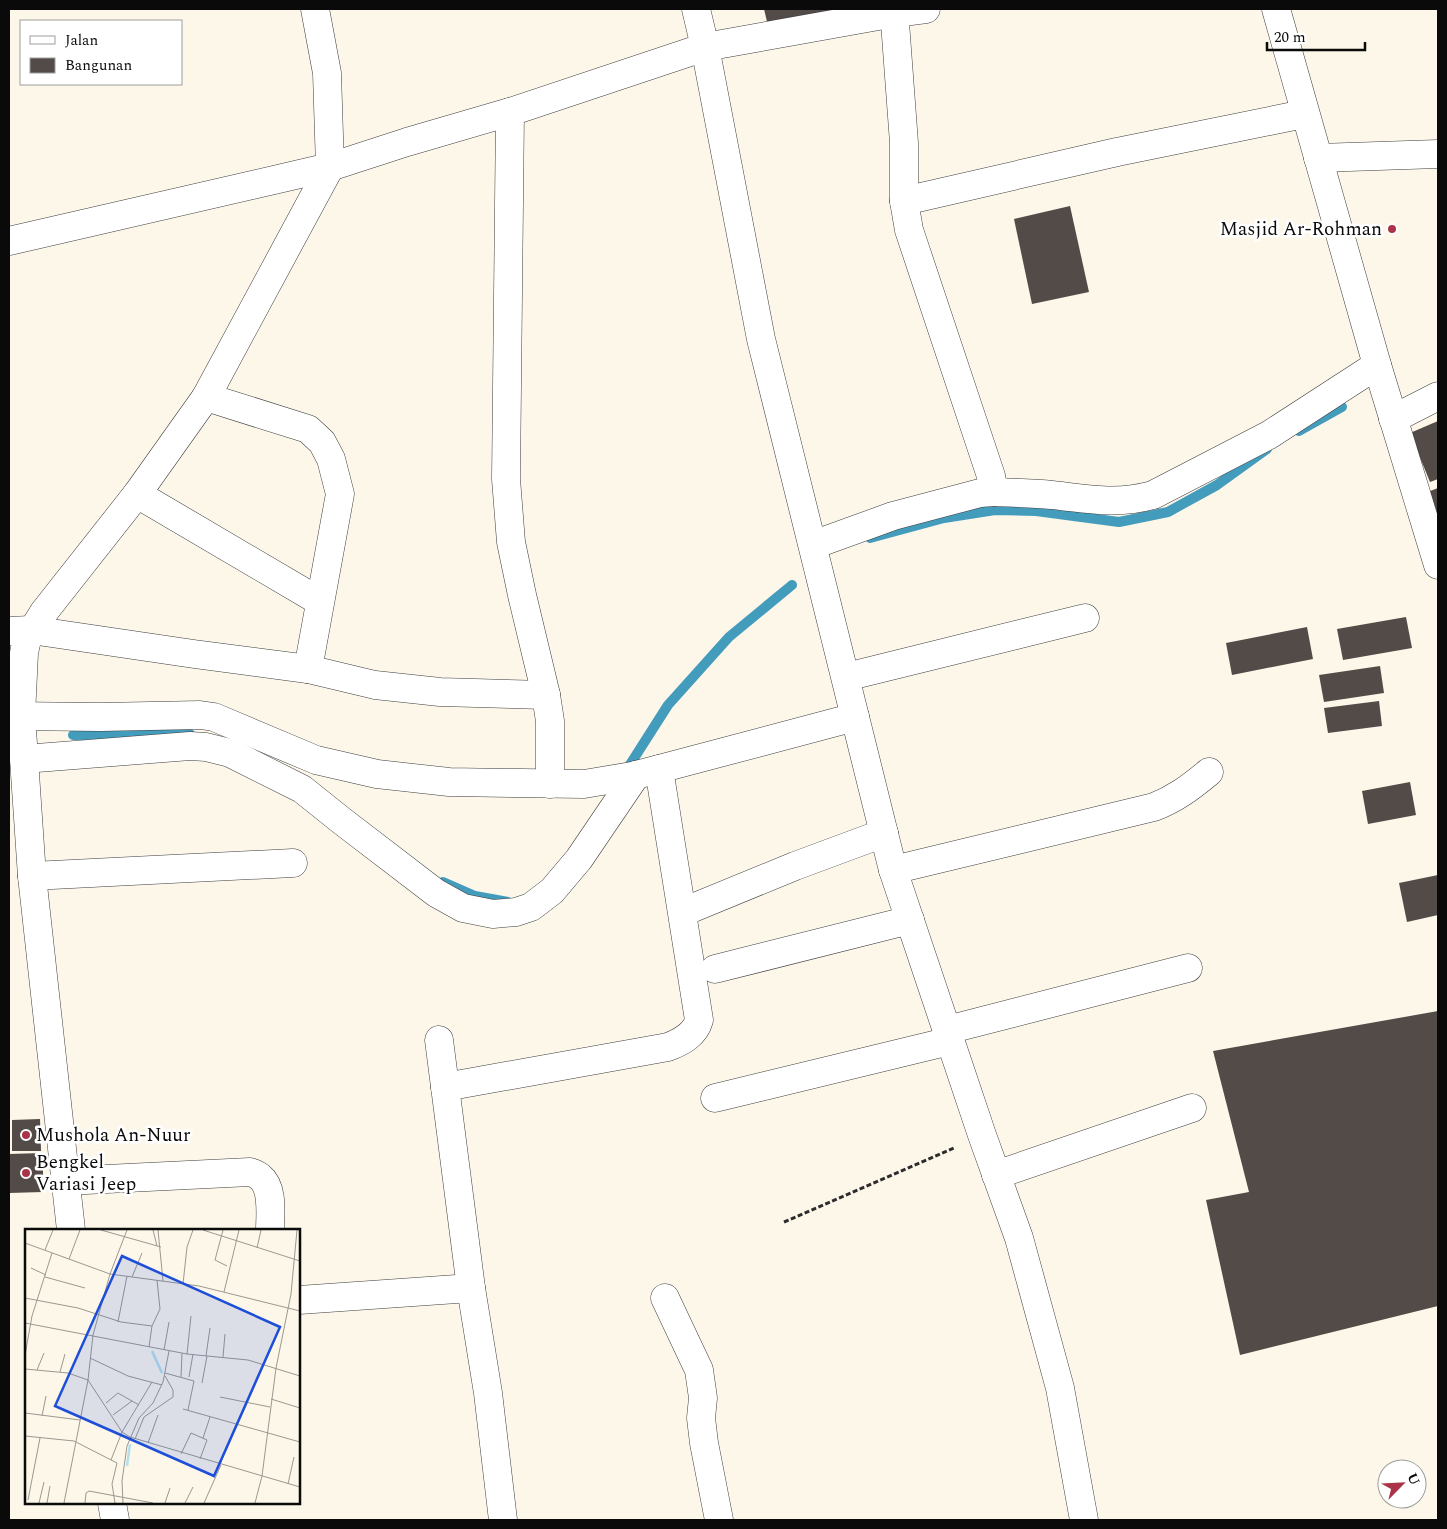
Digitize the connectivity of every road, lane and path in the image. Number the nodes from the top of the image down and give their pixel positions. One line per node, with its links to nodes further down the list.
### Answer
1 (315, 9): 11 (street)
2 (696, 9): 6 (street)
3 (926, 9): 5 (street)
4 (1276, 9): 8 (street)
5 (895, 11): 6 (street); 12 (street)
6 (705, 47): 7 (street); 20 (street)
7 (510, 112): 11 (street); 27 (street)
8 (1304, 114): 10 (street); 12 (street)
9 (1438, 154): 10 (street)
10 (1318, 158): 14 (street)
11 (330, 167): 13 (street); 16 (street)
12 (904, 201): 18 (street)
13 (9, 241)
14 (1377, 365): 17 (street); 18 (street)
15 (1438, 396): 17 (street)
16 (206, 397): 19 (street); 22 (street)
17 (1393, 418): 21 (street)
18 (994, 492): 20 (street)
19 (137, 494): 22 (street); 24 (street)
20 (813, 545): 26 (street)
21 (1438, 565)
22 (320, 601): 25 (street)
23 (1085, 618): 26 (street)
24 (20, 631): 25 (street); 28 (street)
25 (308, 669): 27 (street)
26 (846, 677): 29 (street)
27 (546, 695): 33 (street)
28 (15, 716): 30 (street); 33 (street)
29 (855, 717): 32 (street); 34 (street)
30 (24, 758): 32 (street); 37 (street)
31 (1209, 772): 36 (street)
32 (642, 773): 33 (street); 38 (street)
33 (550, 784)
34 (884, 833): 36 (street); 38 (street)
35 (293, 863): 37 (street)
36 (893, 870): 39 (street)
37 (32, 876): 49 (street)
38 (683, 912): 44 (street)
39 (910, 920): 41 (street); 42 (street)
40 (1188, 968): 42 (street)
41 (715, 969)
42 (948, 1036): 45 (street); 47 (street)
43 (438, 1040): 44 (street)
44 (446, 1087): 53 (street)
45 (715, 1098)
46 (1192, 1108): 48 (street)
47 (982, 1135): 48 (street); 50 (path)
48 (996, 1175): 60 (street)
49 (64, 1181): 51 (street); 52 (street)
50 (784, 1222)
51 (71, 1229)
52 (270, 1229)
53 (471, 1288): 55 (street); 58 (street)
54 (665, 1298): 59 (street)
55 (300, 1300)
56 (112, 1504): 57 (street)
57 (115, 1520)
58 (504, 1520)
59 (719, 1520)
60 (1084, 1520)

